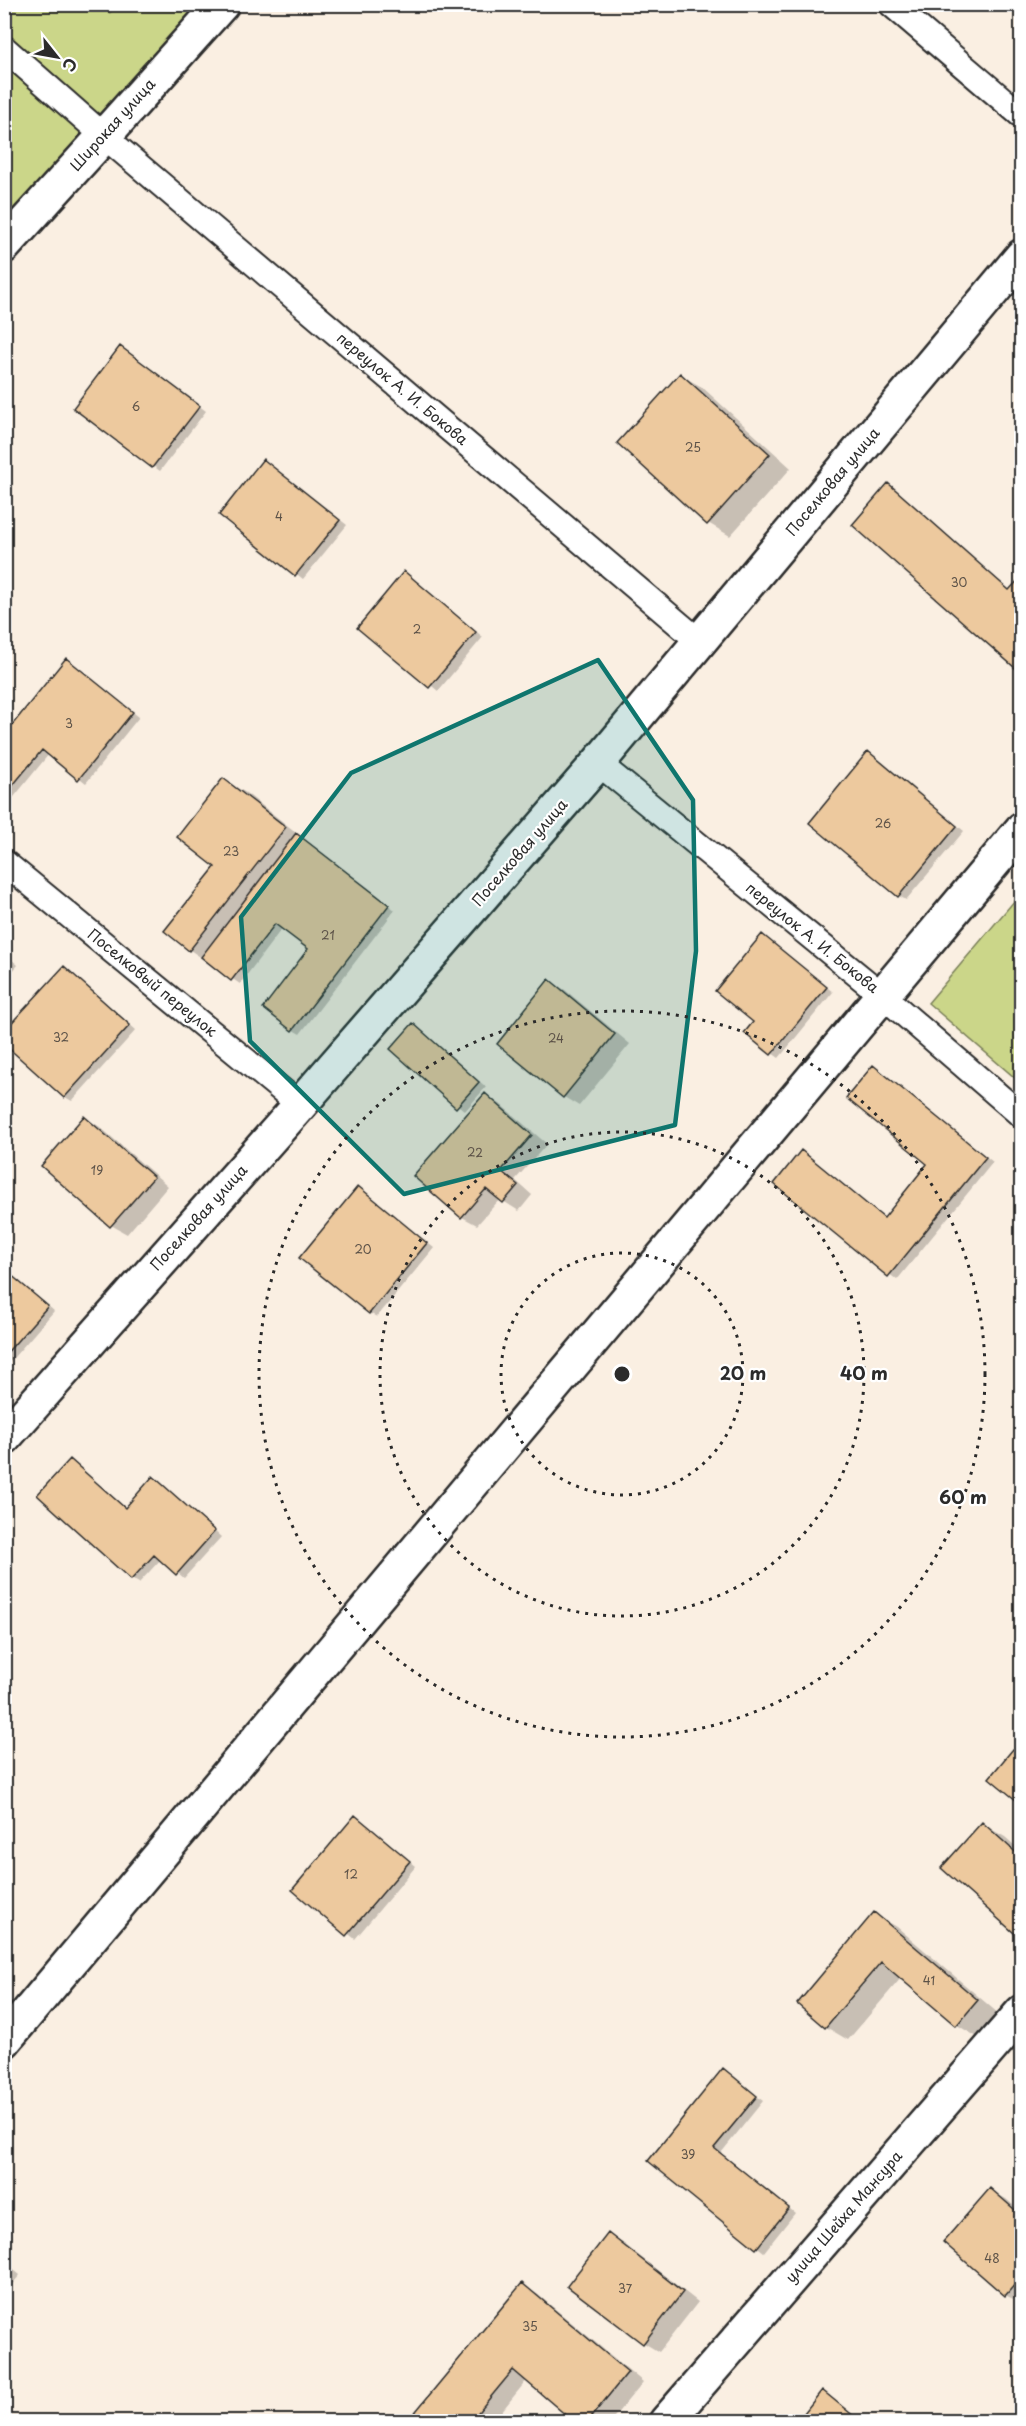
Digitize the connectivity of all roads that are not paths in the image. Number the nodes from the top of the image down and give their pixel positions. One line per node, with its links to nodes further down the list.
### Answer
1 (222, 4): 5 (street, Широкая улица)
2 (891, 4): 4 (lane)
3 (4, 48): 5 (lane, переулок А. И. Бокова)
4 (1022, 116)
5 (104, 136): 6 (street, Широкая улица); 8 (lane, переулок А. И. Бокова)
6 (4, 246)
7 (1022, 256): 8 (street, Поселковая улица)
8 (700, 642): 9 (street, Поселковая улица)
9 (598, 763): 12 (lane, переулок А. И. Бокова); 13 (street, Поселковая улица)
10 (1022, 829): 12 (street)
11 (4, 862): 13 (lane, Поселковый переулок)
12 (881, 994): 14 (lane, переулок А. И. Бокова); 17 (street)
13 (300, 1105): 15 (street, Поселковая улица)
14 (1022, 1116)
15 (4, 1438)
16 (1022, 2012): 18 (street, улица Шейха Мансура)
17 (4, 2041)
18 (666, 2421)

